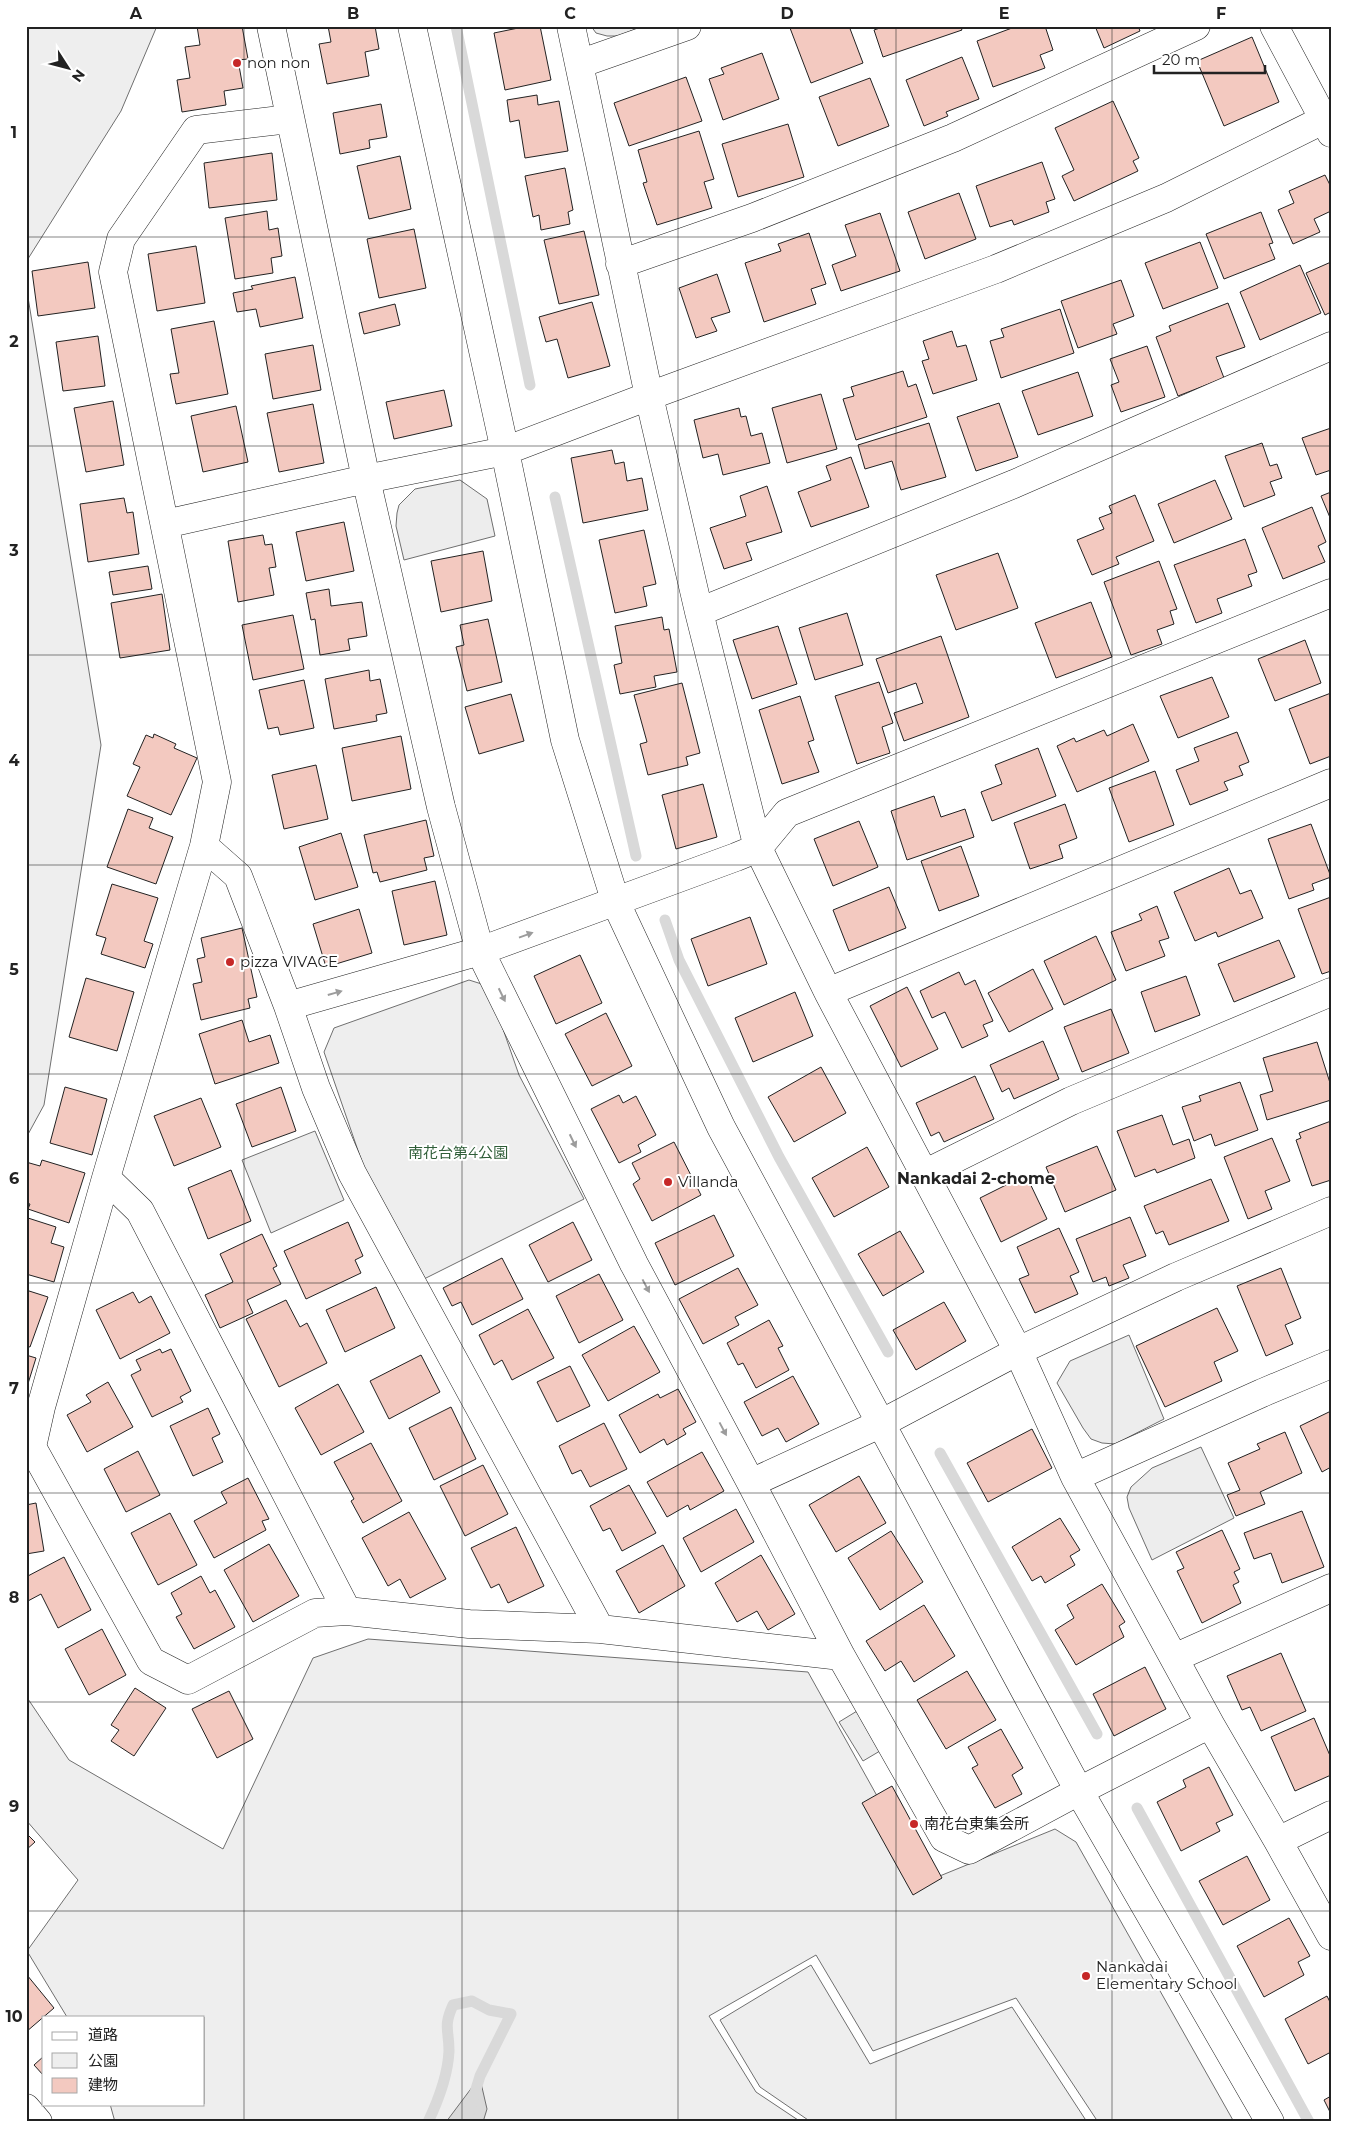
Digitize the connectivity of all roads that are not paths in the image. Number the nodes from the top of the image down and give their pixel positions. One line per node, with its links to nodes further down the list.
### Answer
1 (271, 26): 8 (street)
2 (412, 26): 13 (street)
3 (571, 26): 7 (street)
4 (687, 26): 7 (street)
5 (1196, 26): 10 (street)
6 (1274, 26): 9 (street)
7 (579, 64): 10 (street)
8 (289, 119): 14 (street); 15 (street)
9 (1328, 123): 12 (street)
10 (620, 264): 12 (street)
11 (1331, 346): 17 (street)
12 (649, 396): 13 (street); 17 (street)
13 (505, 451): 14 (street); 21 (street)
14 (366, 479): 15 (street); 22 (street)
15 (165, 524): 19 (street)
16 (1331, 593): 20 (street)
17 (699, 612): 20 (street)
18 (1331, 783): 23 (street)
19 (204, 846): 25 (street); 27 (street)
20 (758, 848): 21 (street); 23 (street)
21 (616, 903): 22 (street, one-way to 21); 31 (street)
22 (480, 951): 25 (street, one-way to 22); 33 (street, one-way to 33)
23 (828, 992): 26 (street)
24 (1331, 992): 26 (street)
25 (288, 1006): 36 (street)
26 (924, 1174): 29 (street)
27 (106, 1178): 35 (street); 35 (street)
28 (1331, 1211): 29 (street)
29 (1018, 1351): 31 (street); 32 (street)
30 (1331, 1364): 32 (street)
31 (882, 1423): 33 (street); 40 (street)
32 (1075, 1477): 38 (street)
33 (751, 1483): 37 (street)
34 (1331, 1588): 38 (street)
35 (347, 1611): 36 (street)
36 (600, 1628): 37 (street)
37 (841, 1656): 40 (street)
38 (1174, 1658): 39 (street)
39 (1210, 1724): 40 (street); 42 (street)
40 (1080, 1791): 46 (street)
41 (1331, 1815): 42 (street)
42 (1278, 1841): 43 (street)
43 (1331, 1936)
44 (26, 2108): 45 (street)
45 (38, 2122)
46 (1270, 2122)

